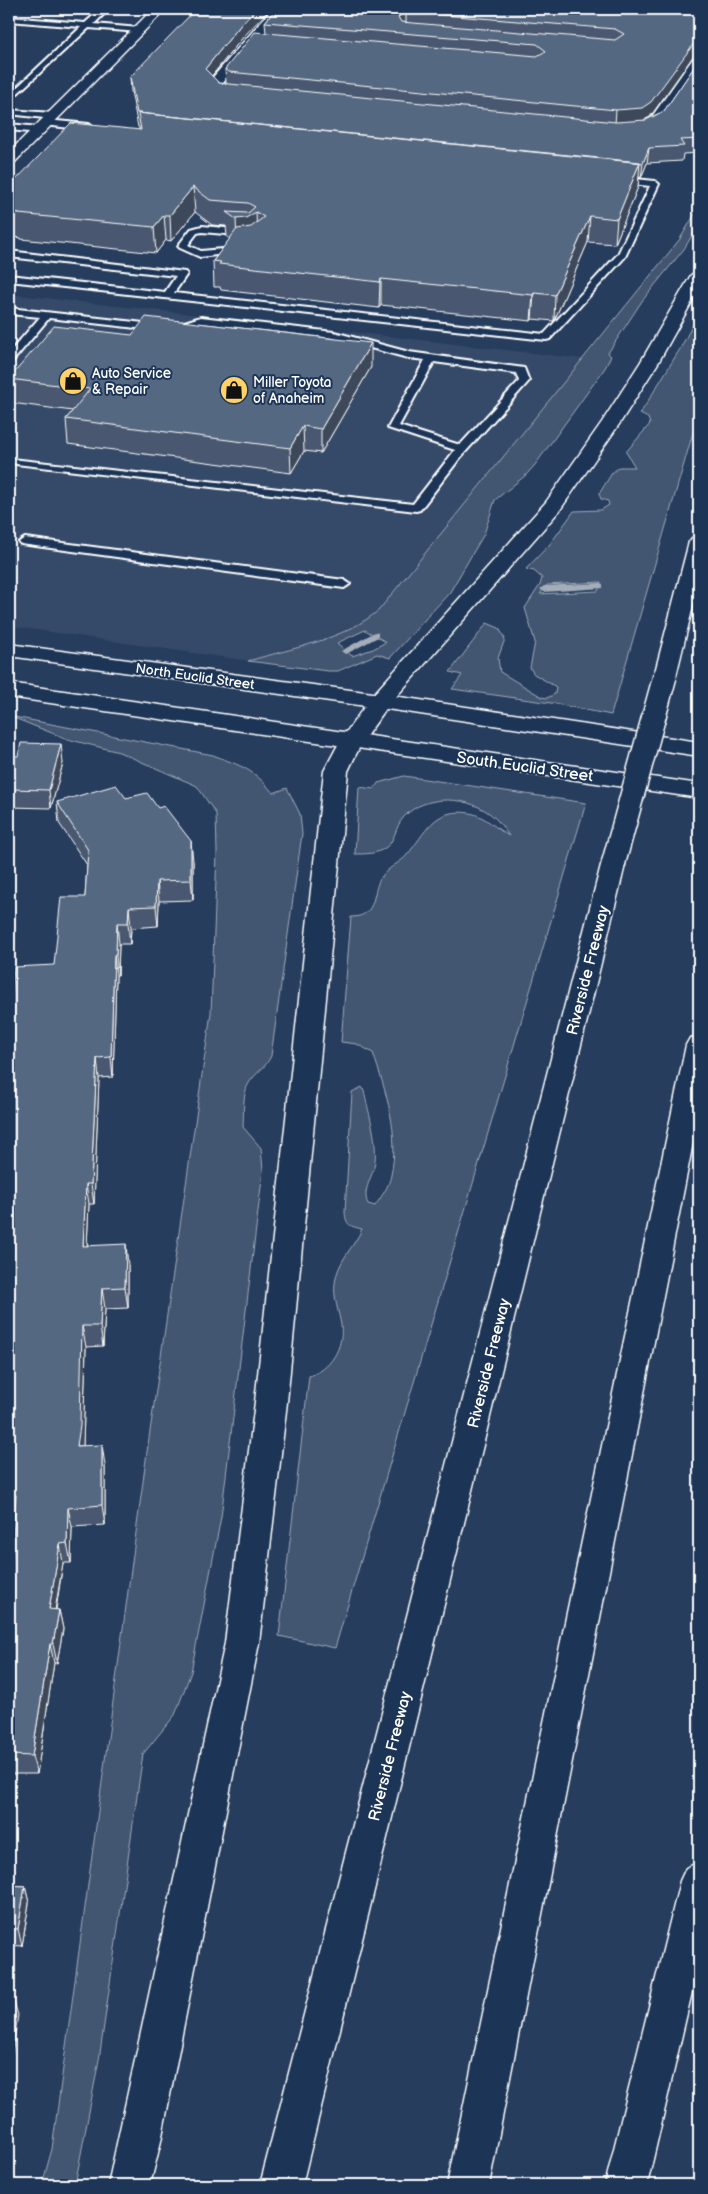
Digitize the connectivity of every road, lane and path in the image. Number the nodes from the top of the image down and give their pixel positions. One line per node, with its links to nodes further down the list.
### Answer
1 (105, 9): 5 (lane)
2 (160, 9): 6 (main road)
3 (279, 9): 7 (main road)
4 (9, 18): 5 (lane)
5 (87, 25): 6 (lane); 11 (lane)
6 (139, 30): 13 (main road)
7 (250, 40): 8 (main road); 10 (main road)
8 (269, 42)
9 (699, 60): 16 (main road)
10 (262, 96)
11 (9, 99)
12 (9, 112): 13 (lane)
13 (46, 123): 14 (lane); 15 (lane); 17 (main road)
14 (9, 127)
15 (103, 129)
16 (615, 130)
17 (9, 160)
18 (606, 179): 25 (lane)
19 (249, 233): 22 (lane)
20 (251, 248): 22 (lane)
21 (9, 254): 22 (lane)
22 (191, 264): 25 (lane)
23 (699, 275): 37 (main road)
24 (9, 278): 25 (lane)
25 (168, 295)
26 (9, 311): 27 (lane)
27 (47, 315): 28 (lane); 29 (lane)
28 (432, 358): 30 (lane); 30 (lane)
29 (9, 359)
30 (462, 449): 31 (lane)
31 (11, 464)
32 (26, 542): 34 (lane)
33 (699, 542): 44 (main road, Riverside Freeway, bridge)
34 (344, 584)
35 (9, 650): 37 (main road, North Euclid Street)
36 (9, 690): 38 (main road)
37 (380, 701): 38 (main road); 39 (main road)
38 (351, 740): 40 (main road, South Euclid Street); 43 (main road)
39 (699, 749)
40 (699, 791)
41 (699, 1045): 45 (main road)
42 (699, 1881): 46 (main road)
43 (129, 2185)
44 (281, 2185)
45 (468, 2185)
46 (626, 2185)

